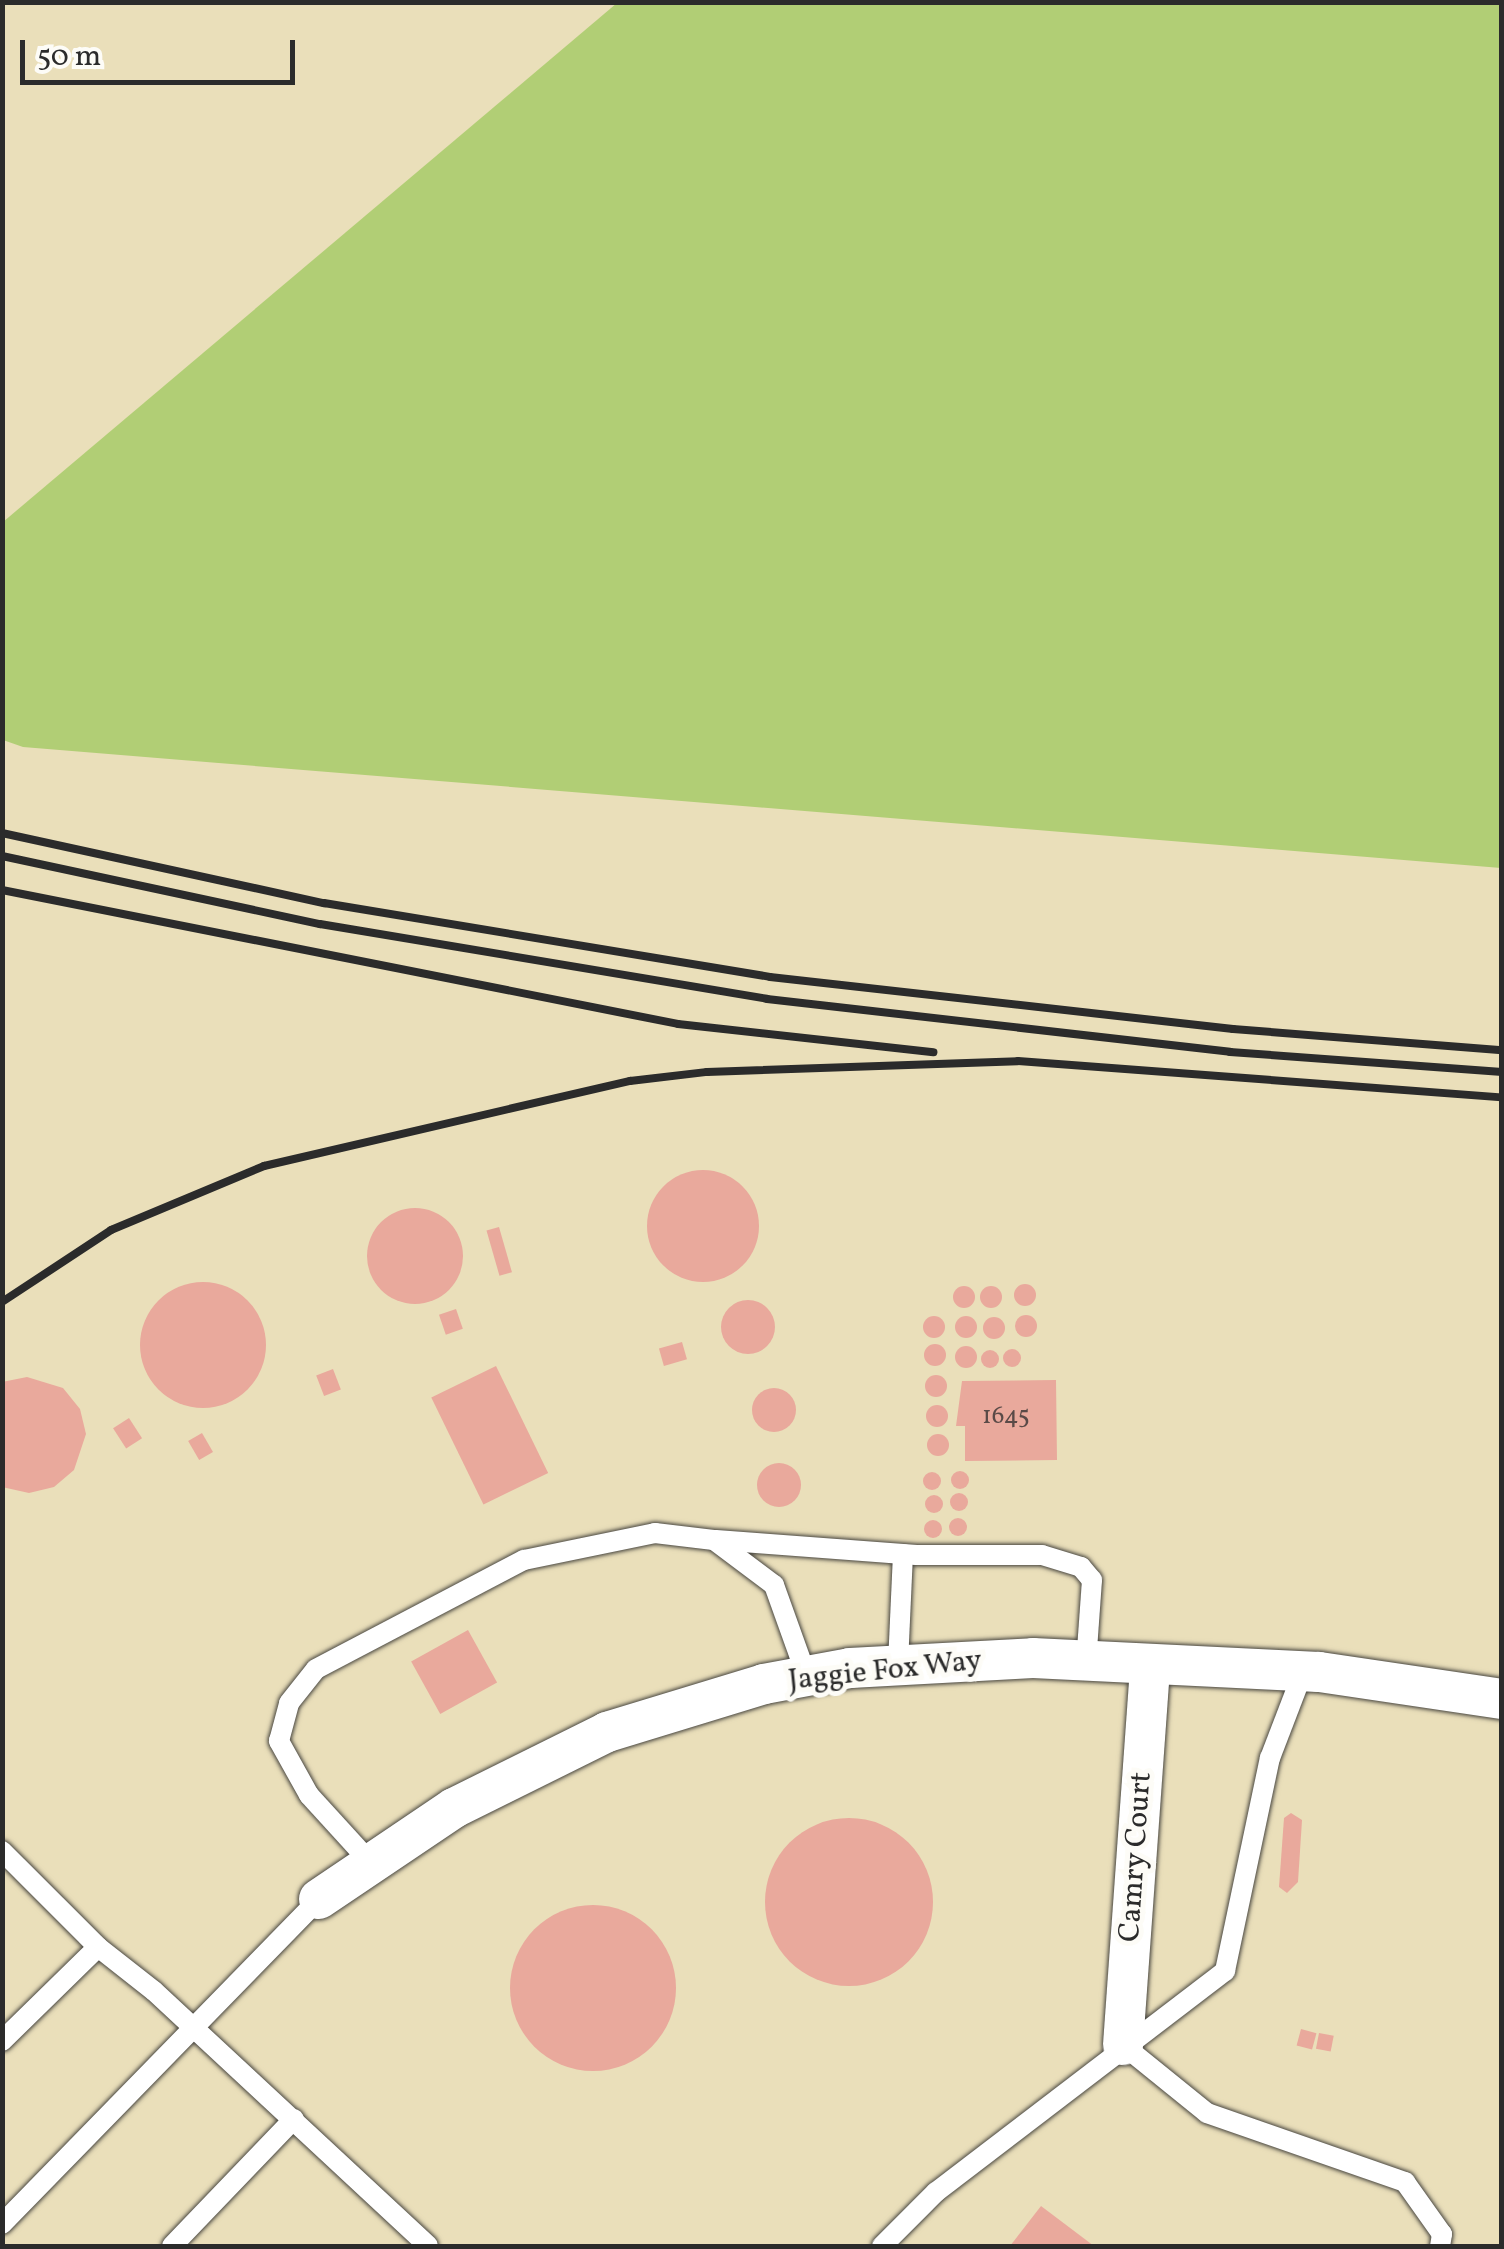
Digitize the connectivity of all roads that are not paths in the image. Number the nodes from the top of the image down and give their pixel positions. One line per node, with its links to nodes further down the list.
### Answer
1 (714, 1540): 2 (lane); 7 (lane); 10 (lane)
2 (903, 1554): 3 (lane); 4 (lane)
3 (1086, 1662): 4 (street, Jaggie Fox Way); 5 (street, Jaggie Fox Way)
4 (898, 1664): 7 (street, Jaggie Fox Way)
5 (1150, 1668): 6 (street, Jaggie Fox Way); 15 (street, Camry Court)
6 (1303, 1672): 8 (street, Jaggie Fox Way); 15 (lane)
7 (807, 1676): 10 (street, Jaggie Fox Way)
8 (1502, 1699)
9 (2, 1851): 12 (lane)
10 (371, 1863): 11 (street, Jaggie Fox Way)
11 (319, 1899): 13 (lane)
12 (98, 1948): 13 (lane); 14 (lane)
13 (194, 2030): 16 (lane); 17 (lane)
14 (2, 2041)
15 (1122, 2046): 20 (lane); 21 (lane)
16 (294, 2119): 18 (lane); 19 (lane)
17 (2, 2224)
18 (172, 2246)
19 (428, 2246)
20 (882, 2246)
21 (1440, 2246)

